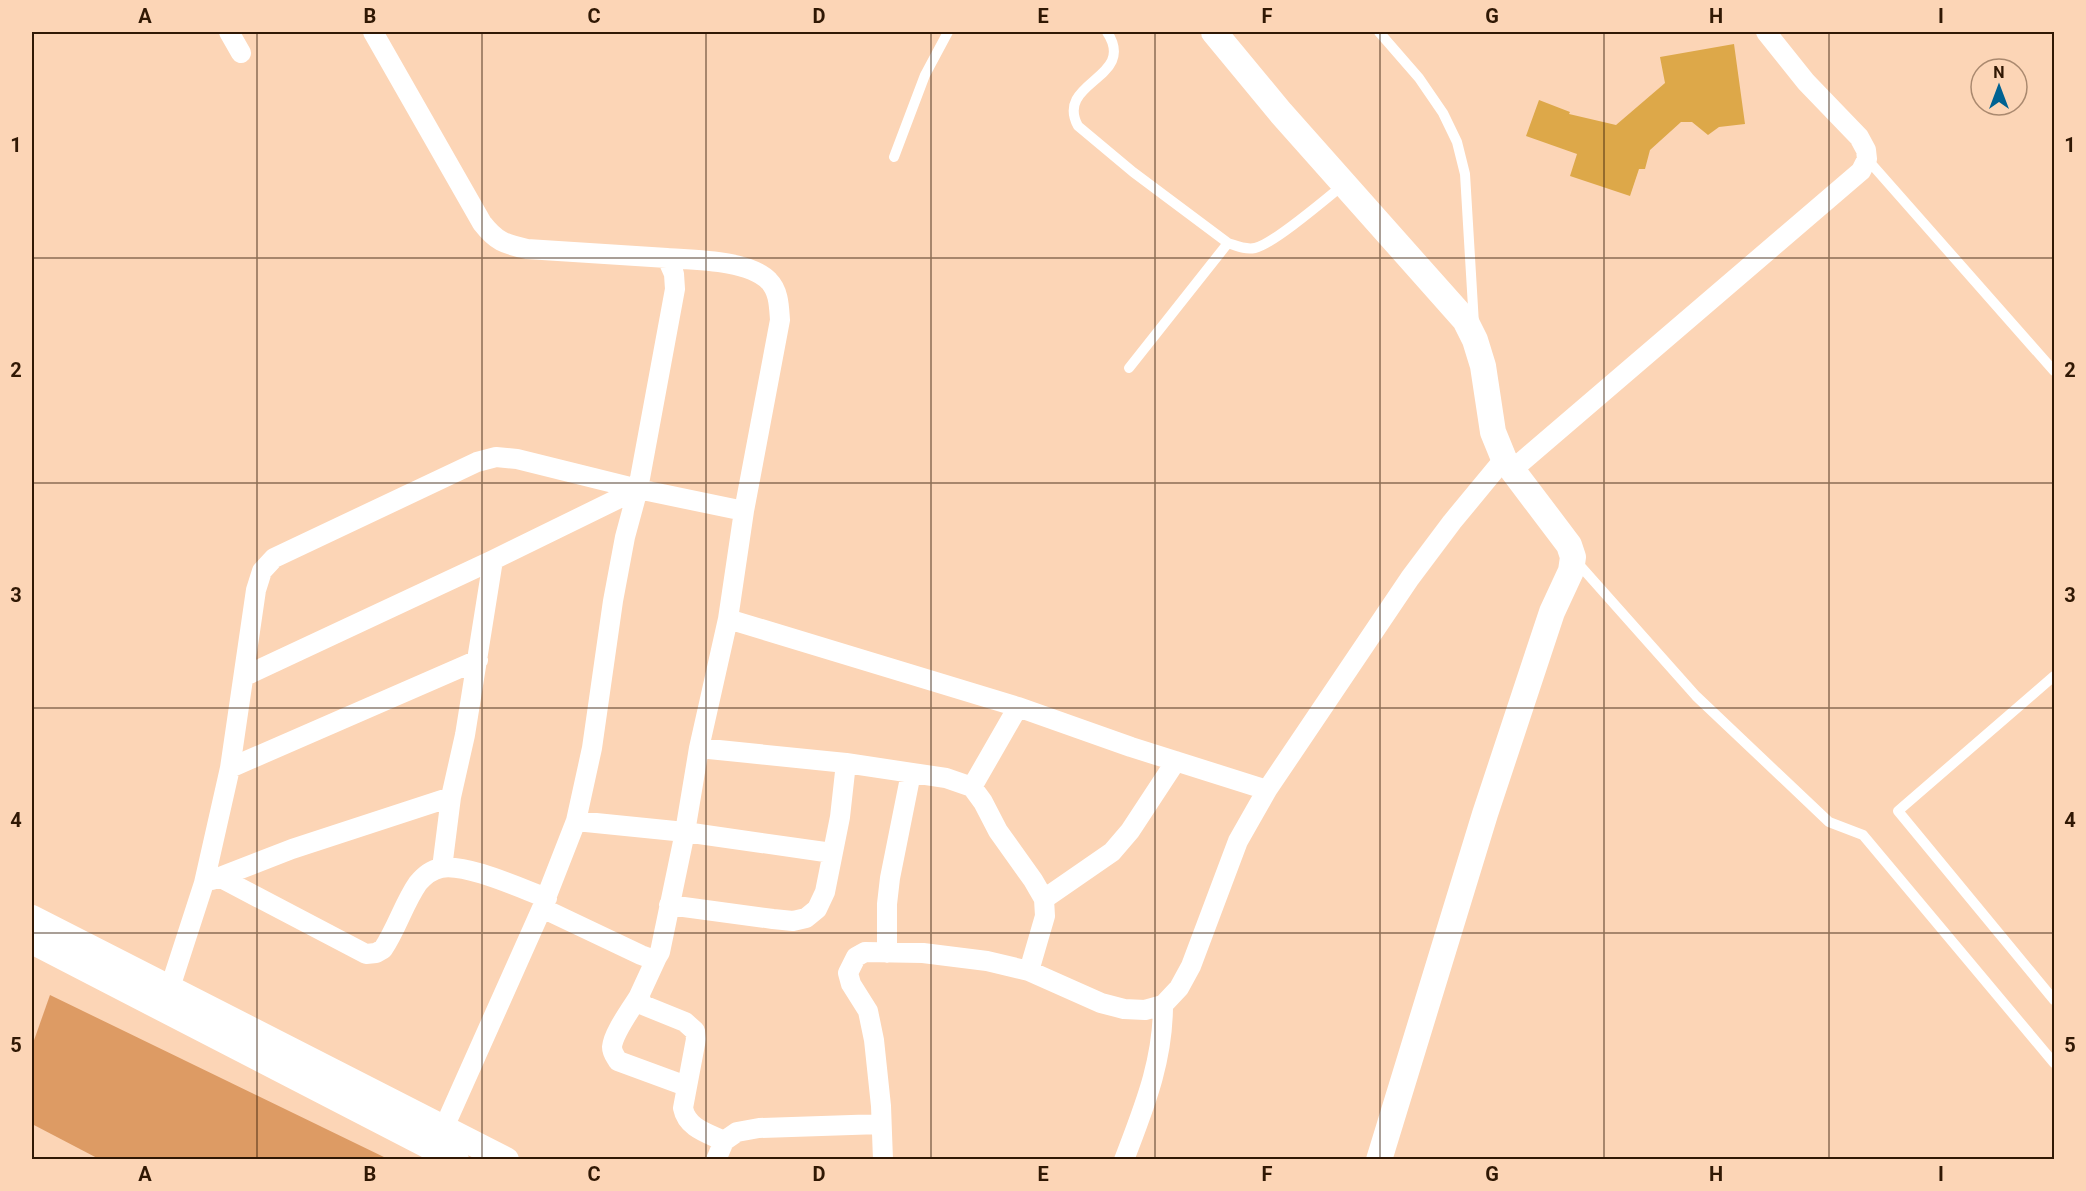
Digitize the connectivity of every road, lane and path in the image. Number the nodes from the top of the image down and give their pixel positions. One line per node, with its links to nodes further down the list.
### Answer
1 (229, 32): 8 (street)
2 (373, 32): 13 (street)
3 (948, 32): 9 (lane)
4 (1107, 32): 12 (lane)
5 (1214, 32): 11 (street)
6 (1379, 32): 14 (lane)
7 (1766, 32): 10 (street)
8 (241, 53)
9 (894, 158)
10 (1868, 159): 16 (lane); 17 (street)
11 (1343, 185): 12 (lane); 14 (street)
12 (1228, 243): 15 (lane)
13 (667, 258): 18 (street); 19 (street)
14 (1475, 340): 17 (street)
15 (1129, 368)
16 (2055, 371)
17 (1508, 464): 20 (street); 33 (street)
18 (638, 489): 19 (street); 21 (street); 24 (street); 35 (street)
19 (744, 511): 22 (street)
20 (1573, 558): 52 (lane); 61 (street)
21 (493, 560): 23 (street); 24 (street)
22 (728, 619): 26 (street); 27 (street)
23 (478, 660): 30 (street); 34 (street)
24 (245, 676): 30 (street)
25 (2055, 676): 50 (lane)
26 (1018, 707): 28 (street); 32 (street)
27 (699, 748): 29 (street); 36 (street)
28 (1176, 761): 33 (street); 40 (street)
29 (846, 762): 31 (street); 37 (street)
30 (230, 768): 39 (street)
31 (911, 772): 32 (street); 45 (street)
32 (972, 787): 40 (street)
33 (1267, 790): 51 (street)
34 (452, 796): 38 (street); 39 (street)
35 (576, 820): 36 (street); 41 (street)
36 (685, 832): 37 (street); 42 (street)
37 (832, 853): 42 (street)
38 (442, 868): 39 (street); 41 (street)
39 (212, 880): 49 (street)
40 (1044, 899): 47 (street)
41 (545, 903): 46 (street); 56 (street)
42 (669, 905): 46 (street)
43 (32, 918): 49 (street)
44 (32, 941): 49 (street)
45 (887, 952): 47 (street); 54 (street)
46 (657, 957): 48 (street)
47 (1029, 971): 51 (street)
48 (639, 996): 53 (street); 53 (street)
49 (166, 998): 56 (street)
50 (2055, 1000)
51 (1163, 1005): 60 (street)
52 (2055, 1063)
53 (686, 1086): 55 (street)
54 (881, 1124): 55 (street); 59 (street)
55 (724, 1141): 58 (street)
56 (445, 1145): 57 (street)
57 (506, 1160)
58 (716, 1160)
59 (883, 1160)
60 (1124, 1160)
61 (1379, 1160)

